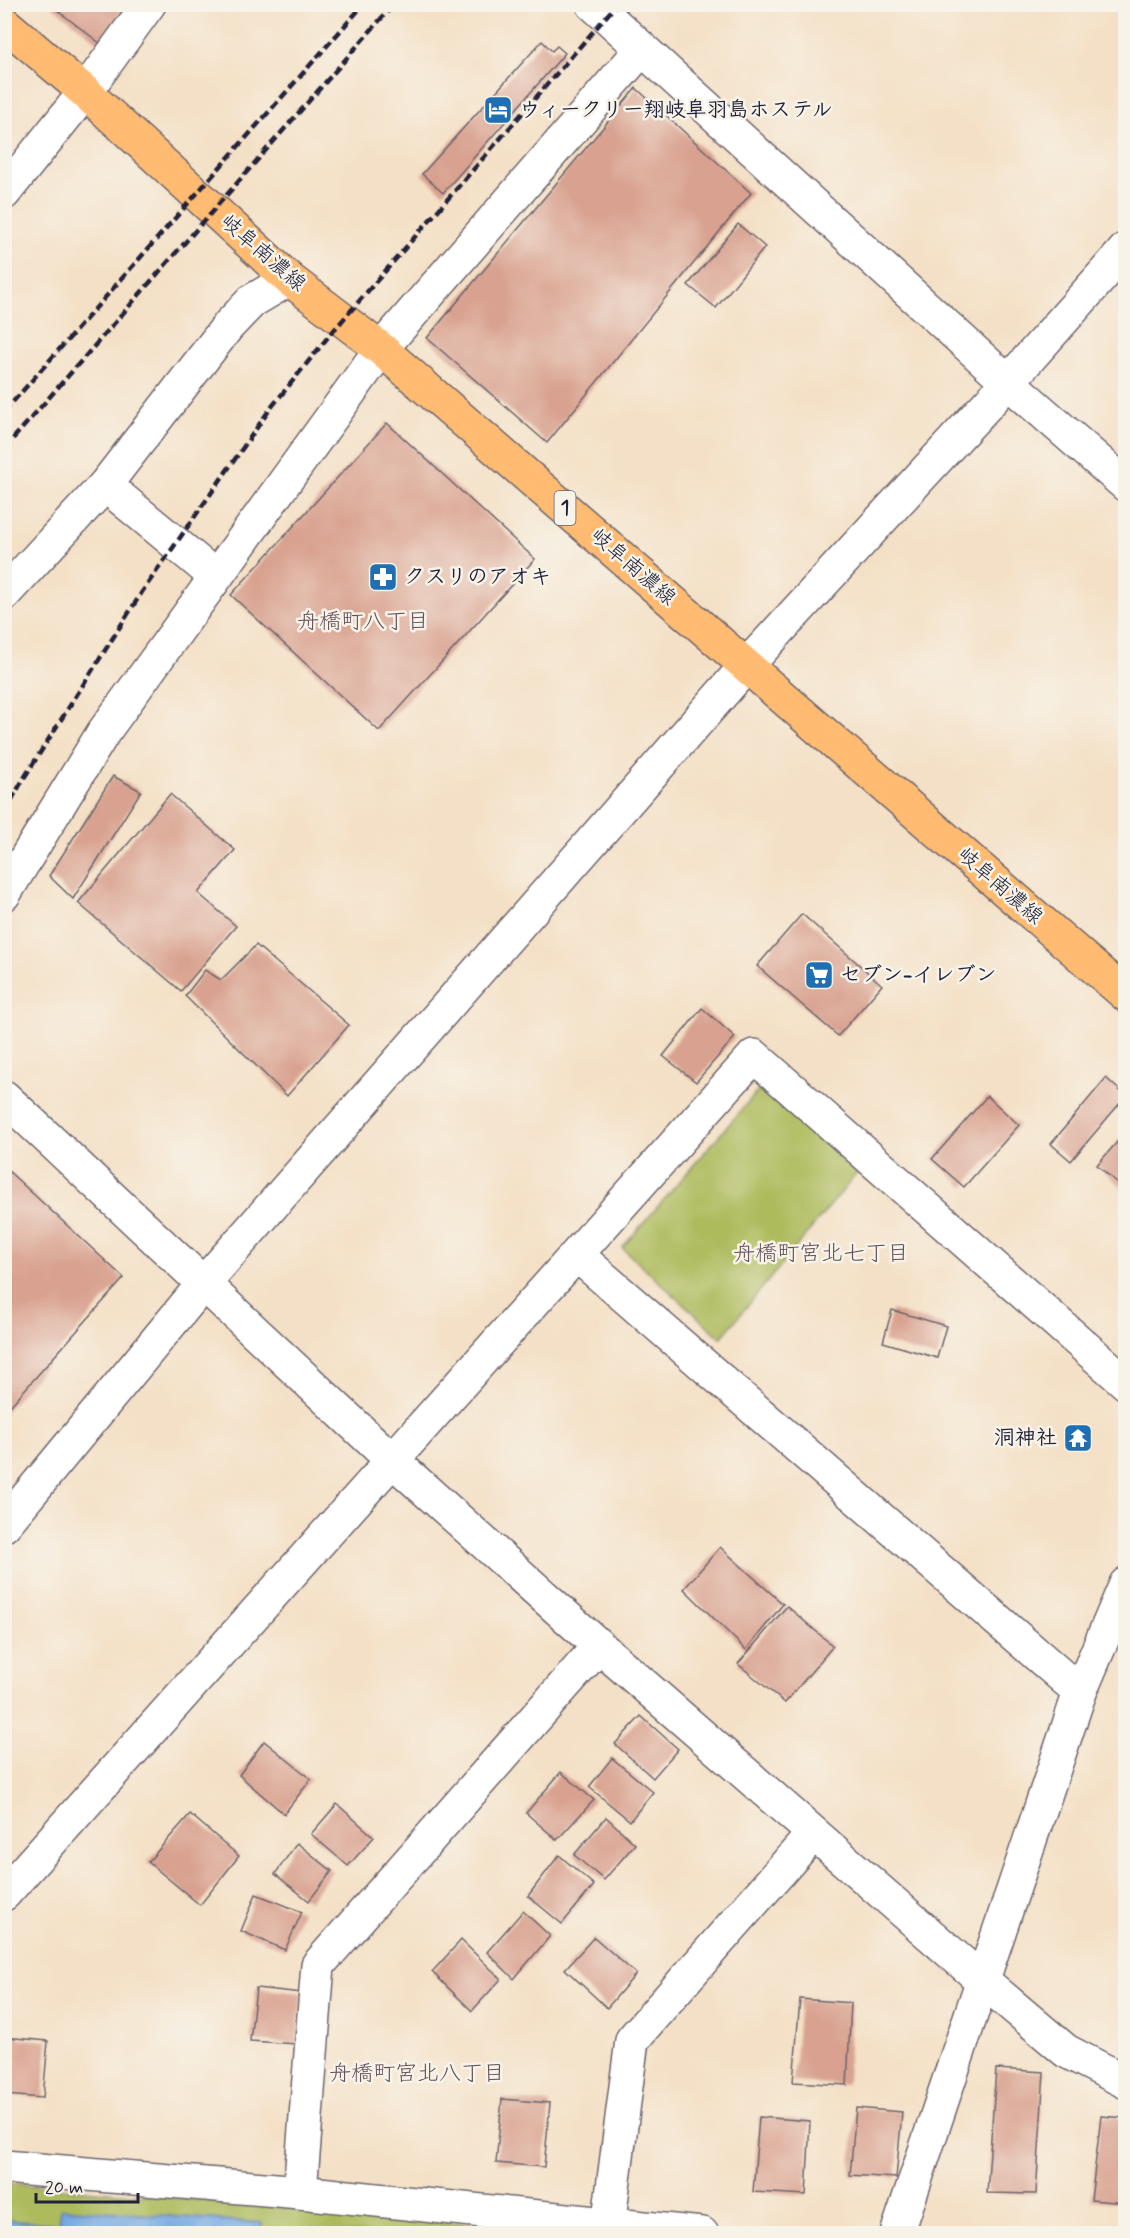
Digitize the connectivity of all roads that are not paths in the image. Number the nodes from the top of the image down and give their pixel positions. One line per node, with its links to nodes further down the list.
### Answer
1 (149, 4): 5 (street)
2 (592, 4): 4 (street)
3 (4, 23): 5 (main road, 岐阜南濃線 / 1)
4 (642, 49): 9 (street); 10 (street)
5 (85, 92): 6 (street); 8 (main road, 岐阜南濃線 / 1)
6 (4, 193)
7 (1125, 249): 10 (street)
8 (289, 279): 9 (main road, 岐阜南濃線 / 1); 11 (street)
9 (381, 349): 13 (street); 15 (main road, 岐阜南濃線 / 1)
10 (1008, 382): 12 (street); 15 (street)
11 (105, 484): 13 (street); 14 (street)
12 (1125, 485)
13 (215, 576): 16 (street)
14 (4, 594)
15 (747, 665): 17 (main road, 岐阜南濃線 / 1); 20 (street)
16 (4, 894)
17 (1125, 995)
18 (4, 1097): 20 (street)
19 (577, 1255): 21 (street); 22 (street); 26 (street)
20 (204, 1282): 22 (street); 23 (street)
21 (1125, 1383)
22 (392, 1460): 25 (street); 28 (street)
23 (4, 1525)
24 (1124, 1594): 26 (street)
25 (598, 1646): 27 (street); 32 (street)
26 (1080, 1692): 29 (street)
27 (813, 1834): 29 (street); 33 (street)
28 (4, 1894)
29 (982, 1980): 30 (street); 35 (street)
30 (1125, 2082)
31 (4, 2167): 32 (street)
32 (300, 2192): 33 (street)
33 (607, 2228): 34 (street)
34 (702, 2234)
35 (897, 2234)

